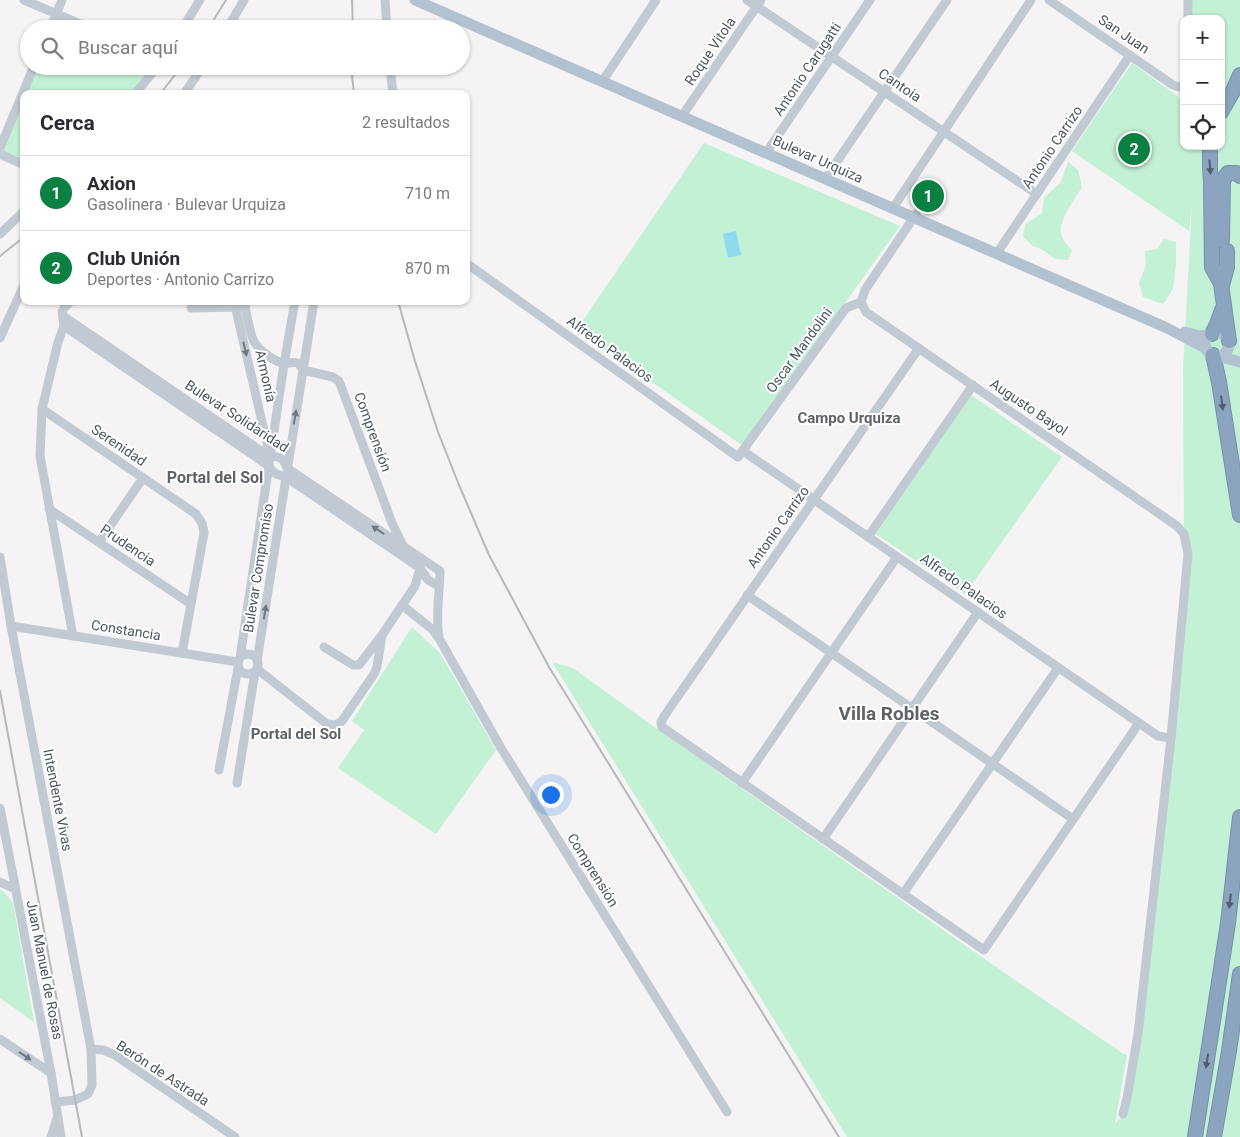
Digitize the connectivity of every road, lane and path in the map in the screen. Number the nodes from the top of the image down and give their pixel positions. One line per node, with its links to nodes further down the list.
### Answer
1 (24, 0): 16 (street)
2 (62, 0): 16 (street)
3 (200, 0): 20 (street)
4 (244, 0): 21 (street)
5 (385, 0): 22 (street)
6 (415, 0): 23 (main road, Bulevar Urquiza)
7 (430, 0): 32 (main road, Bulevar Urquiza)
8 (656, 0): 32 (street)
9 (748, 0): 15 (street, Cantoia)
10 (870, 0): 26 (street, Antonio Carugatti)
11 (947, 0): 38 (street)
12 (1031, 0): 42 (street)
13 (1049, 0): 25 (street, San Juan)
14 (1187, 1): 17 (street)
15 (759, 3): 26 (street, Cantoia); 41 (street, Roque Vitola)
16 (56, 14): 18 (street); 19 (street)
17 (1188, 15)
18 (54, 20)
19 (70, 20)
20 (188, 20)
21 (232, 20)
22 (386, 20)
23 (463, 20)
24 (470, 23): 32 (main road, Bulevar Urquiza)
25 (1130, 55): 33 (street, San Juan); 51 (street, Antonio Carrizo)
26 (832, 56): 38 (street, Cantoia); 45 (street, Antonio Carugatti)
27 (30, 75): 34 (street)
28 (151, 75): 35 (street)
29 (198, 75): 36 (street)
30 (391, 75): 37 (street)
31 (1240, 75): 40 (highway)
32 (604, 79): 41 (main road, Bulevar Urquiza)
33 (1180, 87)
34 (24, 90)
35 (138, 90)
36 (190, 90)
37 (393, 90)
38 (885, 92): 42 (street, Cantoia); 49 (street)
39 (20, 100): 43 (street)
40 (1225, 105)
41 (684, 114): 45 (main road, Bulevar Urquiza)
42 (944, 132): 51 (street, Cantoia); 52 (street)
43 (0, 148)
44 (1210, 150): 50 (highway, one-way to 50)
45 (768, 151): 49 (main road, Bulevar Urquiza)
46 (0, 154): 47 (street)
47 (20, 163)
48 (1240, 176): 50 (highway)
49 (827, 177): 52 (main road, Bulevar Urquiza)
50 (1217, 191): 58 (highway); 58 (highway)
51 (1037, 194): 56 (street, Antonio Carrizo)
52 (894, 207): 54 (main road, Bulevar Urquiza)
53 (20, 215): 55 (street)
54 (915, 215): 56 (main road, Bulevar Urquiza); 60 (street)
55 (0, 234)
56 (998, 252): 71 (main road, Bulevar Urquiza); 75 (main road, Bulevar Urquiza)
57 (470, 265): 82 (street, Alfredo Palacios)
58 (1222, 285): 61 (highway)
59 (20, 292): 72 (street)
60 (861, 302): 74 (street, Augusto Bayol); 82 (street, Oscar Mandolini)
61 (1224, 304): 71 (highway); 73 (highway)
62 (67, 305): 69 (street)
63 (224, 305): 68 (street)
64 (235, 305): 83 (street, Armonía, one-way to 83)
65 (245, 305): 78 (street, Armonía)
66 (294, 305): 78 (street, Bulevar Compromiso)
67 (313, 305): 79 (street, Bulevar Compromiso)
68 (191, 308)
69 (63, 316): 70 (street); 83 (street, Bulevar Solidaridad)
70 (64, 326): 81 (street); 83 (street, Bulevar Solidaridad)
71 (1211, 334): 73 (main road); 75 (main road)
72 (0, 338)
73 (1229, 342): 75 (main road); 76 (main road)
74 (919, 348): 80 (street, Augusto Bayol); 86 (street, Antonio Carrizo)
75 (1212, 353): 77 (main road, Bulevar Urquiza); 88 (highway, one-way to 88)
76 (1240, 356)
77 (1240, 362)
78 (284, 364): 79 (street, Comprensión); 83 (street, Bulevar Compromiso)
79 (303, 370): 84 (street, Bulevar Compromiso, one-way to 79); 91 (street, Comprensión)
80 (973, 386): 89 (street); 113 (street, Augusto Bayol)
81 (42, 409): 85 (street, Serenidad); 87 (street)
82 (741, 454): 86 (street, Alfredo Palacios)
83 (270, 461): 84 (street, Bulevar Solidaridad); 84 (street, Bulevar Solidaridad); 108 (street, Bulevar Compromiso)
84 (287, 473): 91 (street, Bulevar Solidaridad, one-way to 84); 95 (street, Bulevar Solidaridad); 109 (street, Bulevar Compromiso, one-way to 84)
85 (143, 478): 90 (street); 98 (street, Serenidad)
86 (813, 499): 89 (street, Alfredo Palacios); 97 (street, Antonio Carrizo)
87 (49, 509): 90 (street, Prudencia); 103 (street)
88 (1240, 515)
89 (868, 537): 94 (street, Alfredo Palacios)
90 (99, 542): 98 (street, Prudencia)
91 (404, 548): 93 (street, Bulevar Solidaridad)
92 (0, 557): 101 (street, Intendente Vivas)
93 (418, 557): 95 (street); 96 (street, Bulevar Solidaridad)
94 (897, 557): 100 (street, Alfredo Palacios); 107 (street)
95 (420, 568): 96 (street, Bulevar Solidaridad); 99 (street)
96 (439, 586): 104 (street, Comprensión)
97 (747, 595): 107 (street); 117 (street, Antonio Carrizo)
98 (191, 604): 106 (street)
99 (402, 605): 102 (street); 104 (street, Comprensión)
100 (978, 612): 110 (street, Alfredo Palacios); 111 (street)
101 (10, 626): 103 (street, Constancia); 127 (street, Intendente Vivas)
102 (382, 635): 105 (street); 109 (street)
103 (73, 636): 106 (street, Constancia)
104 (440, 640): 130 (street, Comprensión)
105 (324, 647)
106 (182, 653): 108 (street, Constancia)
107 (832, 653): 111 (street); 117 (street)
108 (239, 663): 109 (street); 109 (street); 115 (street, Bulevar Compromiso)
109 (256, 667): 116 (street, Bulevar Compromiso)
110 (1058, 668): 112 (street, Alfredo Palacios); 114 (street)
111 (912, 708): 114 (street); 121 (street)
112 (1139, 723): 113 (street, Alfredo Palacios); 120 (street)
113 (1171, 738): 131 (street)
114 (993, 763): 120 (street); 124 (street)
115 (219, 770)
116 (237, 782)
117 (742, 783): 121 (street)
118 (0, 808): 123 (street, Juan Manuel de Rosas)
119 (1240, 817): 136 (highway, one-way to 136)
120 (1073, 819): 124 (street)
121 (823, 839): 124 (street)
122 (0, 882): 123 (street)
123 (16, 888): 128 (street, Juan Manuel de Rosas)
124 (903, 894)
125 (1240, 974): 137 (highway)
126 (0, 1039): 128 (street, one-way to 128)
127 (91, 1048): 129 (street); 135 (street, Berón de Astrada)
128 (51, 1073): 129 (street, Juan Manuel de Rosas)
129 (55, 1102): 132 (street, Juan Manuel de Rosas)
130 (727, 1112)
131 (1123, 1114)
132 (58, 1116): 133 (street); 134 (street, Juan Manuel de Rosas)
133 (51, 1137)
134 (61, 1137)
135 (236, 1137)
136 (1195, 1137)
137 (1214, 1137)

